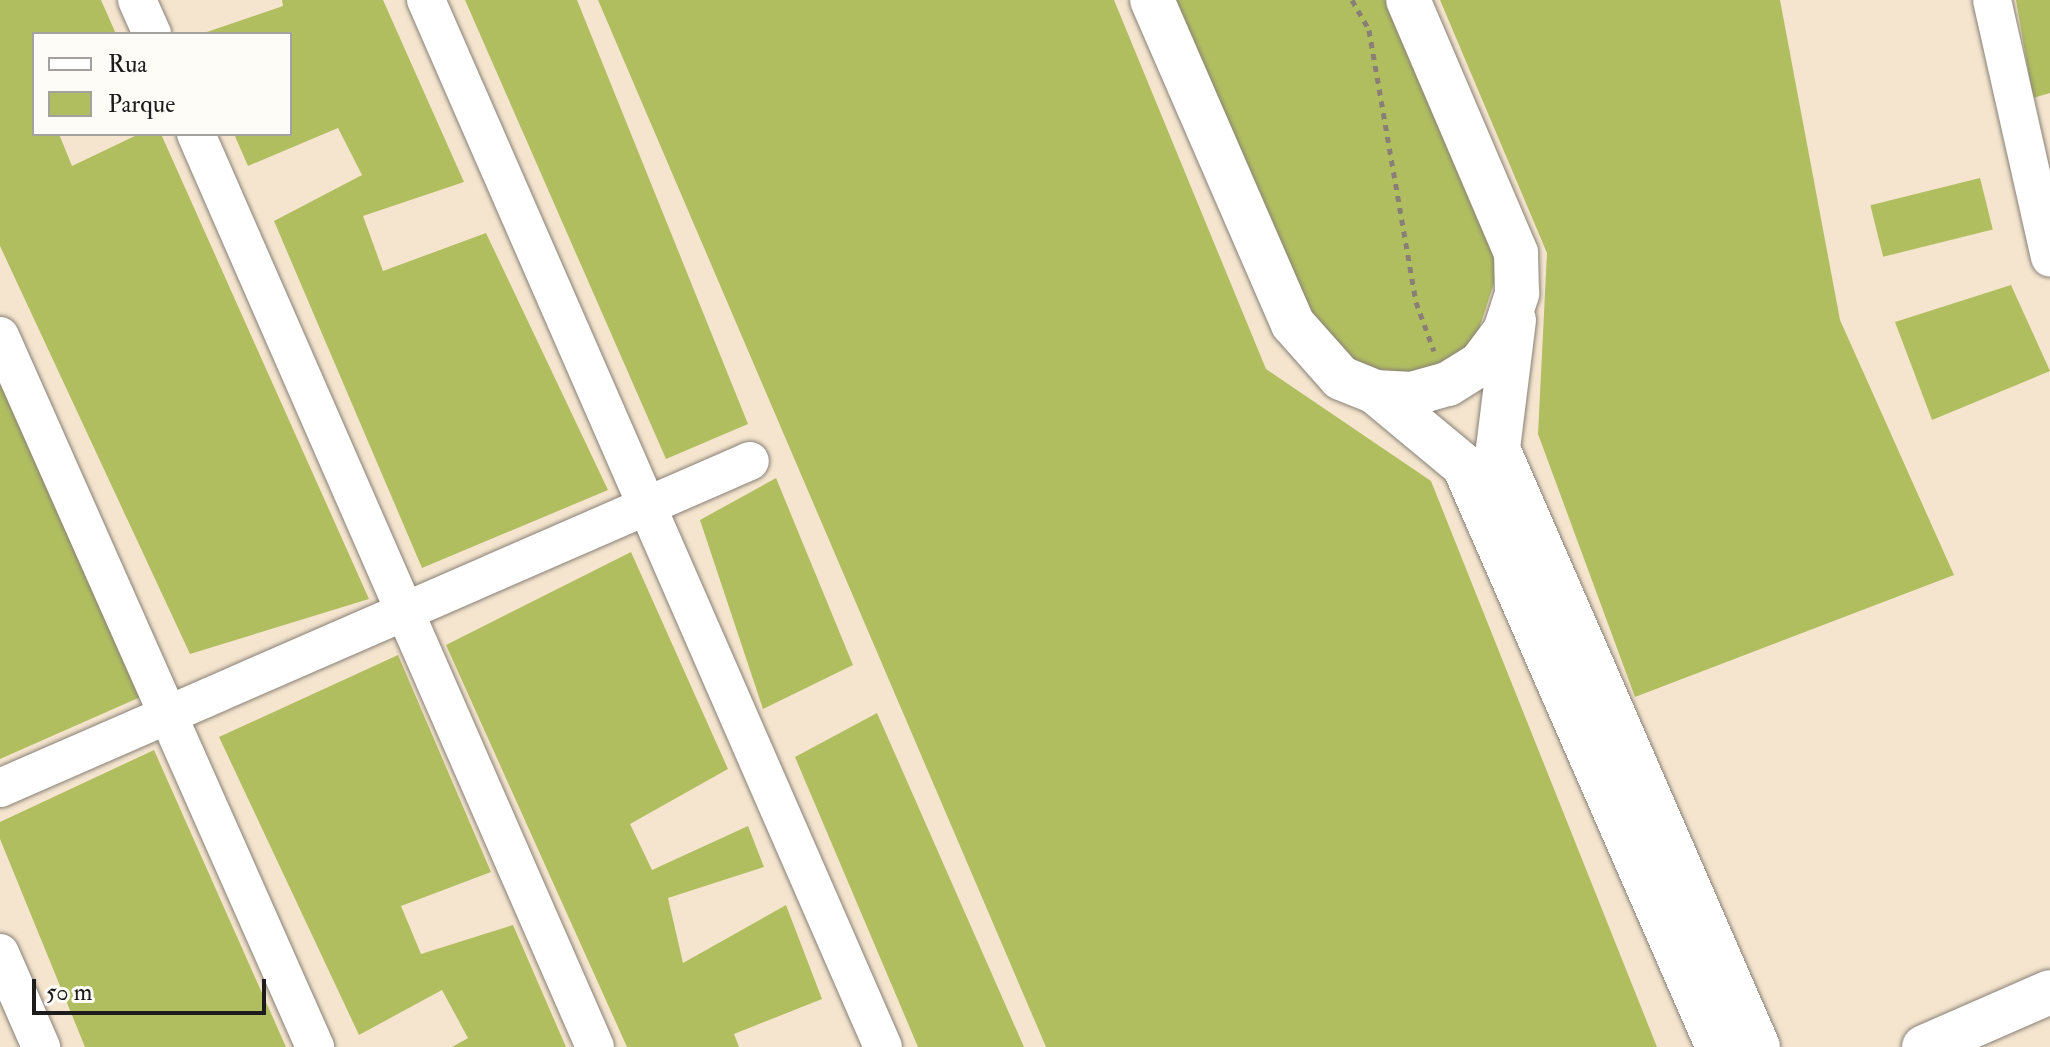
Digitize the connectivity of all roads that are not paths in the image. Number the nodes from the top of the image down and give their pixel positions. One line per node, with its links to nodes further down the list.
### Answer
1 (137, 0): 6 (street)
2 (426, 0): 13 (street)
3 (1152, 0): 11 (street)
4 (1408, 0): 9 (street)
5 (1992, 0): 8 (street)
6 (151, 32)
7 (197, 136): 14 (street)
8 (2049, 249)
9 (1517, 293): 11 (street); 24 (street)
10 (0, 336): 15 (street)
11 (1375, 392): 23 (street)
12 (750, 461): 13 (street)
13 (647, 506): 14 (street); 22 (street)
14 (405, 612): 15 (street); 21 (street)
15 (169, 715): 16 (street); 20 (street)
16 (0, 788)
17 (0, 953): 19 (street)
18 (2050, 992): 25 (street)
19 (41, 1047)
20 (315, 1047)
21 (595, 1047)
22 (883, 1047)
23 (1718, 1047)
24 (1758, 1047)
25 (1924, 1047)

